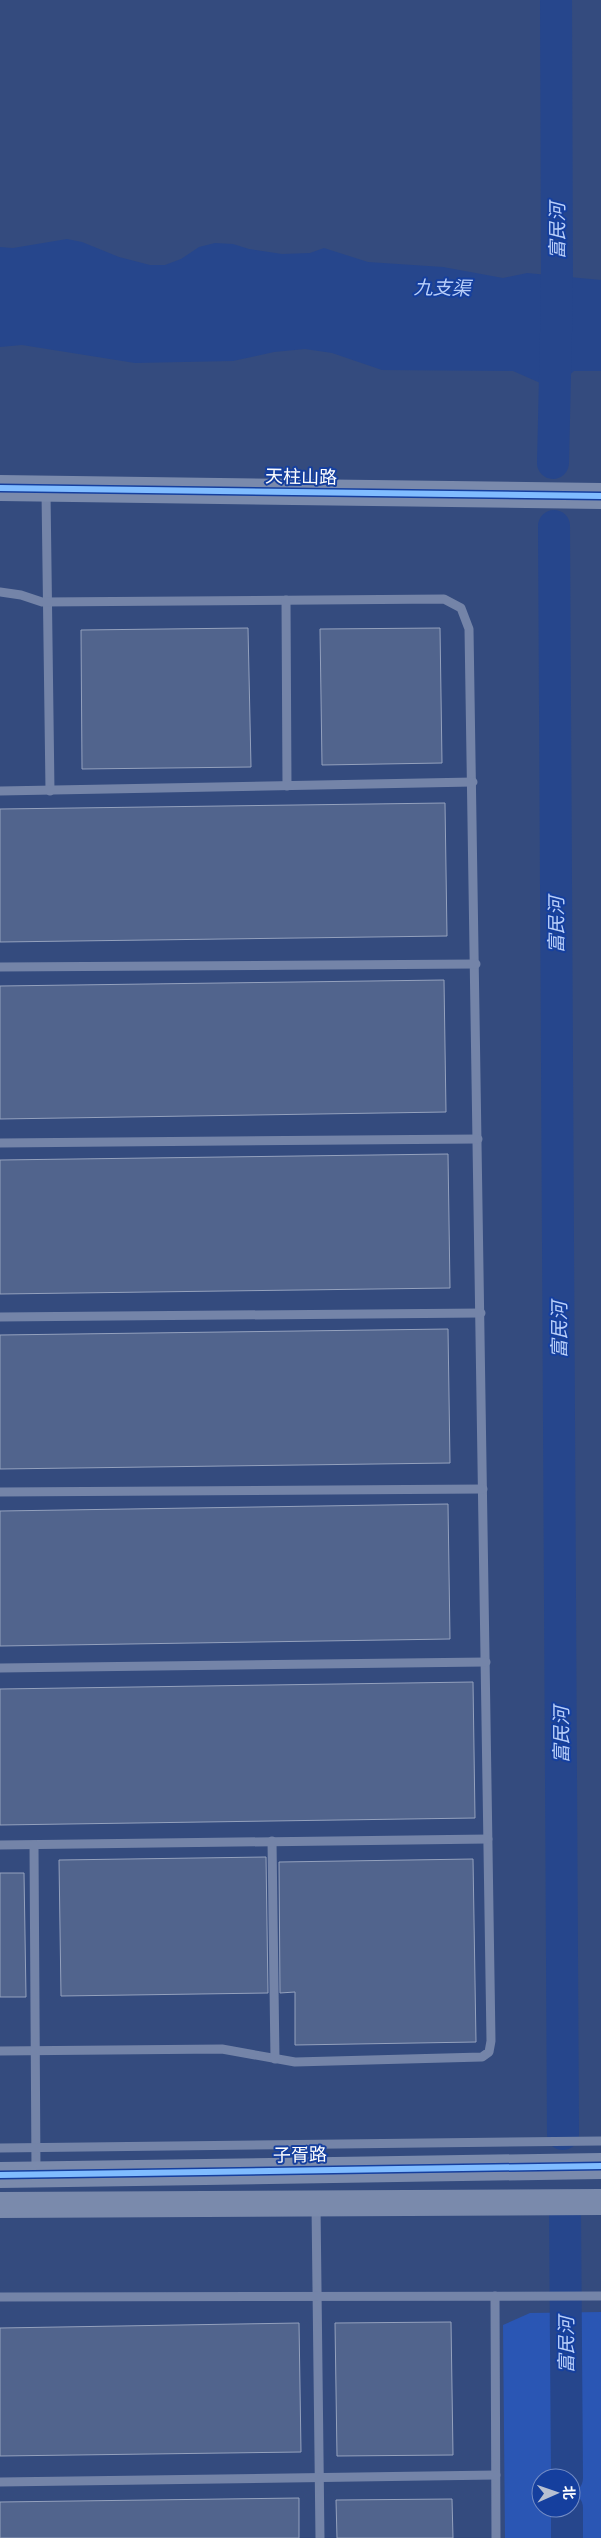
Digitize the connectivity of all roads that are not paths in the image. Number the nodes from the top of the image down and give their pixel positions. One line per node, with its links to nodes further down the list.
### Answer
1 (0, 488): 3 (street, 天柱山路)
2 (601, 496): 3 (street, 天柱山路)
3 (46, 498): 4 (street, 天柱山路); 5 (street, 天柱山路); 8 (lane)
4 (0, 506)
5 (601, 513)
6 (0, 592): 8 (lane)
7 (286, 600): 8 (lane); 9 (lane); 10 (lane)
8 (48, 602): 12 (lane)
9 (473, 782): 10 (lane); 13 (lane)
10 (288, 786): 12 (lane)
11 (0, 791): 12 (lane)
12 (50, 791)
13 (476, 964): 14 (lane); 15 (lane)
14 (0, 967)
15 (478, 1139): 16 (lane); 17 (lane)
16 (0, 1143)
17 (480, 1313): 18 (lane); 19 (lane)
18 (0, 1317)
19 (483, 1489): 20 (lane); 21 (lane)
20 (0, 1492)
21 (486, 1662): 22 (lane); 23 (lane)
22 (0, 1668)
23 (488, 1839): 24 (lane); 29 (lane)
24 (272, 1842): 26 (lane); 29 (lane)
25 (0, 1845): 26 (lane)
26 (34, 1845): 28 (lane)
27 (0, 2051): 28 (lane)
28 (35, 2051): 29 (lane); 32 (lane)
29 (275, 2059)
30 (601, 2141): 32 (lane)
31 (0, 2148): 32 (lane)
32 (36, 2148): 34 (lane)
33 (601, 2166): 34 (street, 子胥路)
34 (36, 2174): 35 (street, 子胥路)
35 (0, 2175)
36 (601, 2202): 37 (street)
37 (316, 2204): 38 (street); 39 (lane)
38 (0, 2205)
39 (317, 2296): 40 (lane); 42 (lane); 44 (lane)
40 (495, 2296): 41 (lane); 43 (lane)
41 (601, 2296)
42 (0, 2297)
43 (496, 2475): 44 (lane); 47 (lane)
44 (319, 2477): 45 (lane); 46 (lane)
45 (0, 2482)
46 (320, 2538)
47 (496, 2538)

